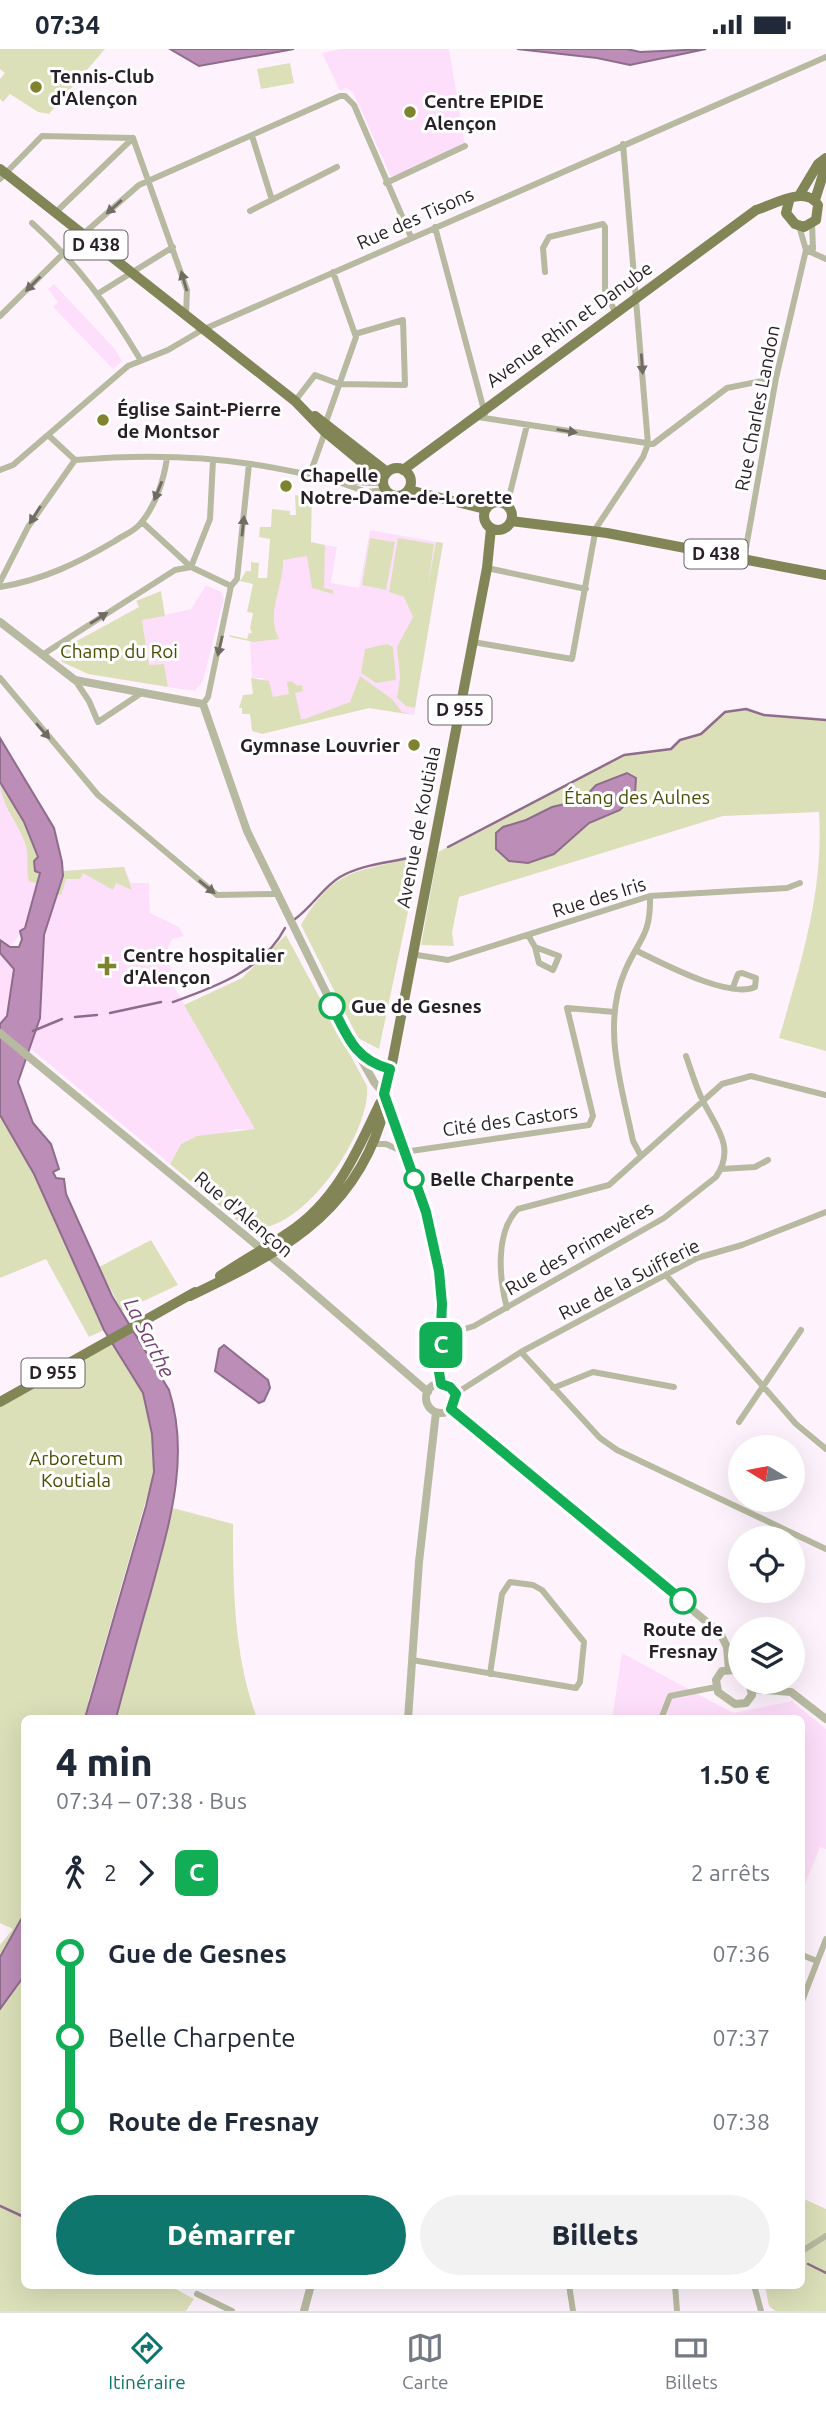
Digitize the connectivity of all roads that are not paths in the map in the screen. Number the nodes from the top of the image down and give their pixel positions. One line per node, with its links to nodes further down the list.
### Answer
1 (826, 57): 4 (street, Rue des Tisons)
2 (252, 136): 10 (street); 11 (street); 13 (street)
3 (133, 138): 9 (street); 10 (street); 18 (street)
4 (623, 144): 23 (street, Rue des Tisons); 36 (street)
5 (465, 146): 11 (street)
6 (826, 158): 12 (main road)
7 (826, 165): 14 (main road)
8 (337, 166): 13 (street)
9 (2, 174): 18 (main road, D 438)
10 (148, 181): 24 (street, one-way to 24); 26 (street)
11 (386, 183): 25 (street)
12 (800, 194): 14 (main road); 15 (main road)
13 (272, 200): 17 (street)
14 (815, 200): 21 (main road)
15 (789, 201): 16 (main road, Avenue Rhin et Danube); 19 (main road)
16 (757, 210): 19 (main road); 36 (main road, Avenue Rhin et Danube)
17 (250, 211)
18 (55, 213): 24 (main road, D 438)
19 (788, 218): 22 (main road)
20 (32, 223): 28 (street)
21 (812, 223): 22 (main road); 27 (street)
22 (799, 226): 27 (street)
23 (435, 227): 25 (street, Rue des Tisons); 46 (street)
24 (82, 235): 28 (street); 32 (main road, D 438)
25 (411, 237): 33 (street, Rue des Tisons)
26 (173, 247): 32 (street); 39 (street, one-way to 26)
27 (809, 248): 29 (street); 31 (street, Rue Charles Landon)
28 (65, 252): 35 (street); 38 (street, one-way to 38)
29 (814, 254): 30 (street); 31 (street)
30 (826, 259)
31 (803, 264): 43 (street, Rue Charles Landon)
32 (131, 271): 35 (street); 39 (main road, D 438)
33 (333, 272): 40 (street, Rue des Tisons); 41 (street)
34 (545, 272): 37 (street)
35 (99, 293): 42 (street)
36 (636, 296): 37 (main road, Avenue Rhin et Danube); 50 (street, one-way to 50)
37 (615, 312): 46 (main road, Avenue Rhin et Danube)
38 (1, 313)
39 (186, 317): 40 (main road, D 438)
40 (202, 330): 42 (street, Rue des Tisons); 45 (main road, D 438)
41 (355, 334): 44 (street); 44 (street)
42 (140, 359): 49 (street, Rue des Tisons)
43 (776, 378): 50 (street); 65 (street, Rue Charles Landon)
44 (340, 384): 45 (street); 48 (street)
45 (295, 401): 48 (main road, D 438)
46 (482, 415): 47 (street); 55 (main road, Avenue Rhin et Danube)
47 (527, 425): 50 (street, one-way to 50); 61 (street)
48 (325, 427): 57 (street); 58 (main road, D 438)
49 (48, 435): 52 (street); 56 (street, Rue des Tisons)
50 (648, 444): 64 (street)
51 (167, 458): 52 (street); 53 (street); 62 (street, one-way to 62)
52 (75, 460): 69 (street, one-way to 69)
53 (213, 460): 54 (street); 66 (street)
54 (249, 464): 57 (street); 70 (street, one-way to 54)
55 (403, 470): 58 (main road); 59 (main road)
56 (0, 471)
57 (310, 474): 58 (street)
58 (385, 481): 59 (main road)
59 (409, 490): 60 (main road)
60 (485, 509): 61 (main road); 63 (main road)
61 (510, 513): 63 (main road); 64 (main road, D 438)
62 (142, 522): 66 (street); 69 (street)
63 (496, 529): 67 (main road, Avenue de Koutiala / D 955)
64 (599, 531): 65 (main road, D 438); 71 (street)
65 (744, 559): 68 (main road, D 438)
66 (191, 567): 70 (street); 74 (street, one-way to 66)
67 (487, 568): 71 (street); 73 (main road, Avenue de Koutiala / D 955)
68 (826, 575)
69 (0, 585)
70 (232, 586): 78 (street, one-way to 78)
71 (586, 589): 73 (street)
72 (0, 622): 74 (street)
73 (473, 642): 85 (main road, Avenue de Koutiala / D 955)
74 (42, 655): 76 (street)
75 (0, 678): 80 (street, one-way to 80)
76 (75, 680): 77 (street); 77 (street)
77 (144, 691): 78 (street)
78 (203, 704): 80 (street)
79 (800, 883): 81 (street, Rue des Iris)
80 (276, 894): 90 (street)
81 (650, 896): 82 (street, Rue des Iris); 84 (street)
82 (528, 935): 83 (street); 85 (street, Rue des Iris)
83 (536, 947)
84 (637, 951): 86 (street); 87 (street)
85 (411, 954): 91 (main road, Avenue de Koutiala / D 955)
86 (733, 987)
87 (615, 1012): 96 (street, Cité des Castors); 97 (street)
88 (0, 1033): 101 (street, Rue d'Alençon)
89 (686, 1056): 94 (street)
90 (361, 1057): 91 (street); 92 (street)
91 (390, 1069): 92 (main road, Avenue de Koutiala / D 955)
92 (384, 1094): 95 (main road, Avenue de Koutiala / D 955); 96 (street); 101 (main road, Avenue de Koutiala / D 955)
93 (826, 1095): 94 (street)
94 (702, 1100): 97 (street); 99 (street)
95 (374, 1143): 96 (street); 102 (main road, Avenue de Koutiala / D 955)
96 (404, 1152): 107 (street)
97 (640, 1154): 105 (street)
98 (768, 1160): 99 (street)
99 (722, 1168): 105 (street, Rue des Primevères)
100 (826, 1212): 103 (street, Rue de la Suifferie)
101 (261, 1249): 102 (street, Rue d'Alençon); 104 (main road, Avenue de Koutiala / D 955)
102 (270, 1256): 104 (main road, Avenue de Koutiala / D 955); 113 (street, Rue d'Alençon)
103 (666, 1275): 108 (street, Rue de la Suifferie); 110 (street)
104 (190, 1296): 115 (main road, Avenue de Koutiala / D 955)
105 (508, 1307): 107 (street, Rue des Primevères)
106 (801, 1330): 110 (street)
107 (442, 1336): 109 (street)
108 (522, 1352): 112 (street); 114 (street, Rue de la Suifferie)
109 (441, 1384): 113 (street); 114 (street)
110 (762, 1385): 118 (street); 119 (street)
111 (674, 1387): 112 (street)
112 (552, 1388): 120 (street)
113 (428, 1392): 117 (street)
114 (456, 1394): 116 (street)
115 (0, 1402)
116 (451, 1409): 117 (street); 121 (street)
117 (436, 1412): 122 (street)
118 (739, 1422)
119 (826, 1449)
120 (826, 1549)
121 (728, 1658)
122 (412, 1660): 124 (street); 128 (street)
123 (728, 1670): 125 (street)
124 (490, 1674): 124 (street)
125 (716, 1687): 126 (street); 129 (street)
126 (748, 1694)
127 (794, 1694): 130 (street)
128 (408, 1715)
129 (663, 1715)
130 (826, 1719)
131 (826, 1939): 133 (street)
132 (805, 1956): 133 (street)
133 (817, 1961): 134 (street)
134 (805, 1993)
135 (826, 2236): 136 (street)
136 (805, 2249)
137 (310, 2289): 143 (street)
138 (570, 2289): 144 (street)
139 (675, 2289): 145 (street)
140 (755, 2289): 146 (street)
141 (197, 2294): 142 (street)
142 (232, 2311)
143 (304, 2311)
144 (573, 2311)
145 (677, 2311)
146 (761, 2311)

